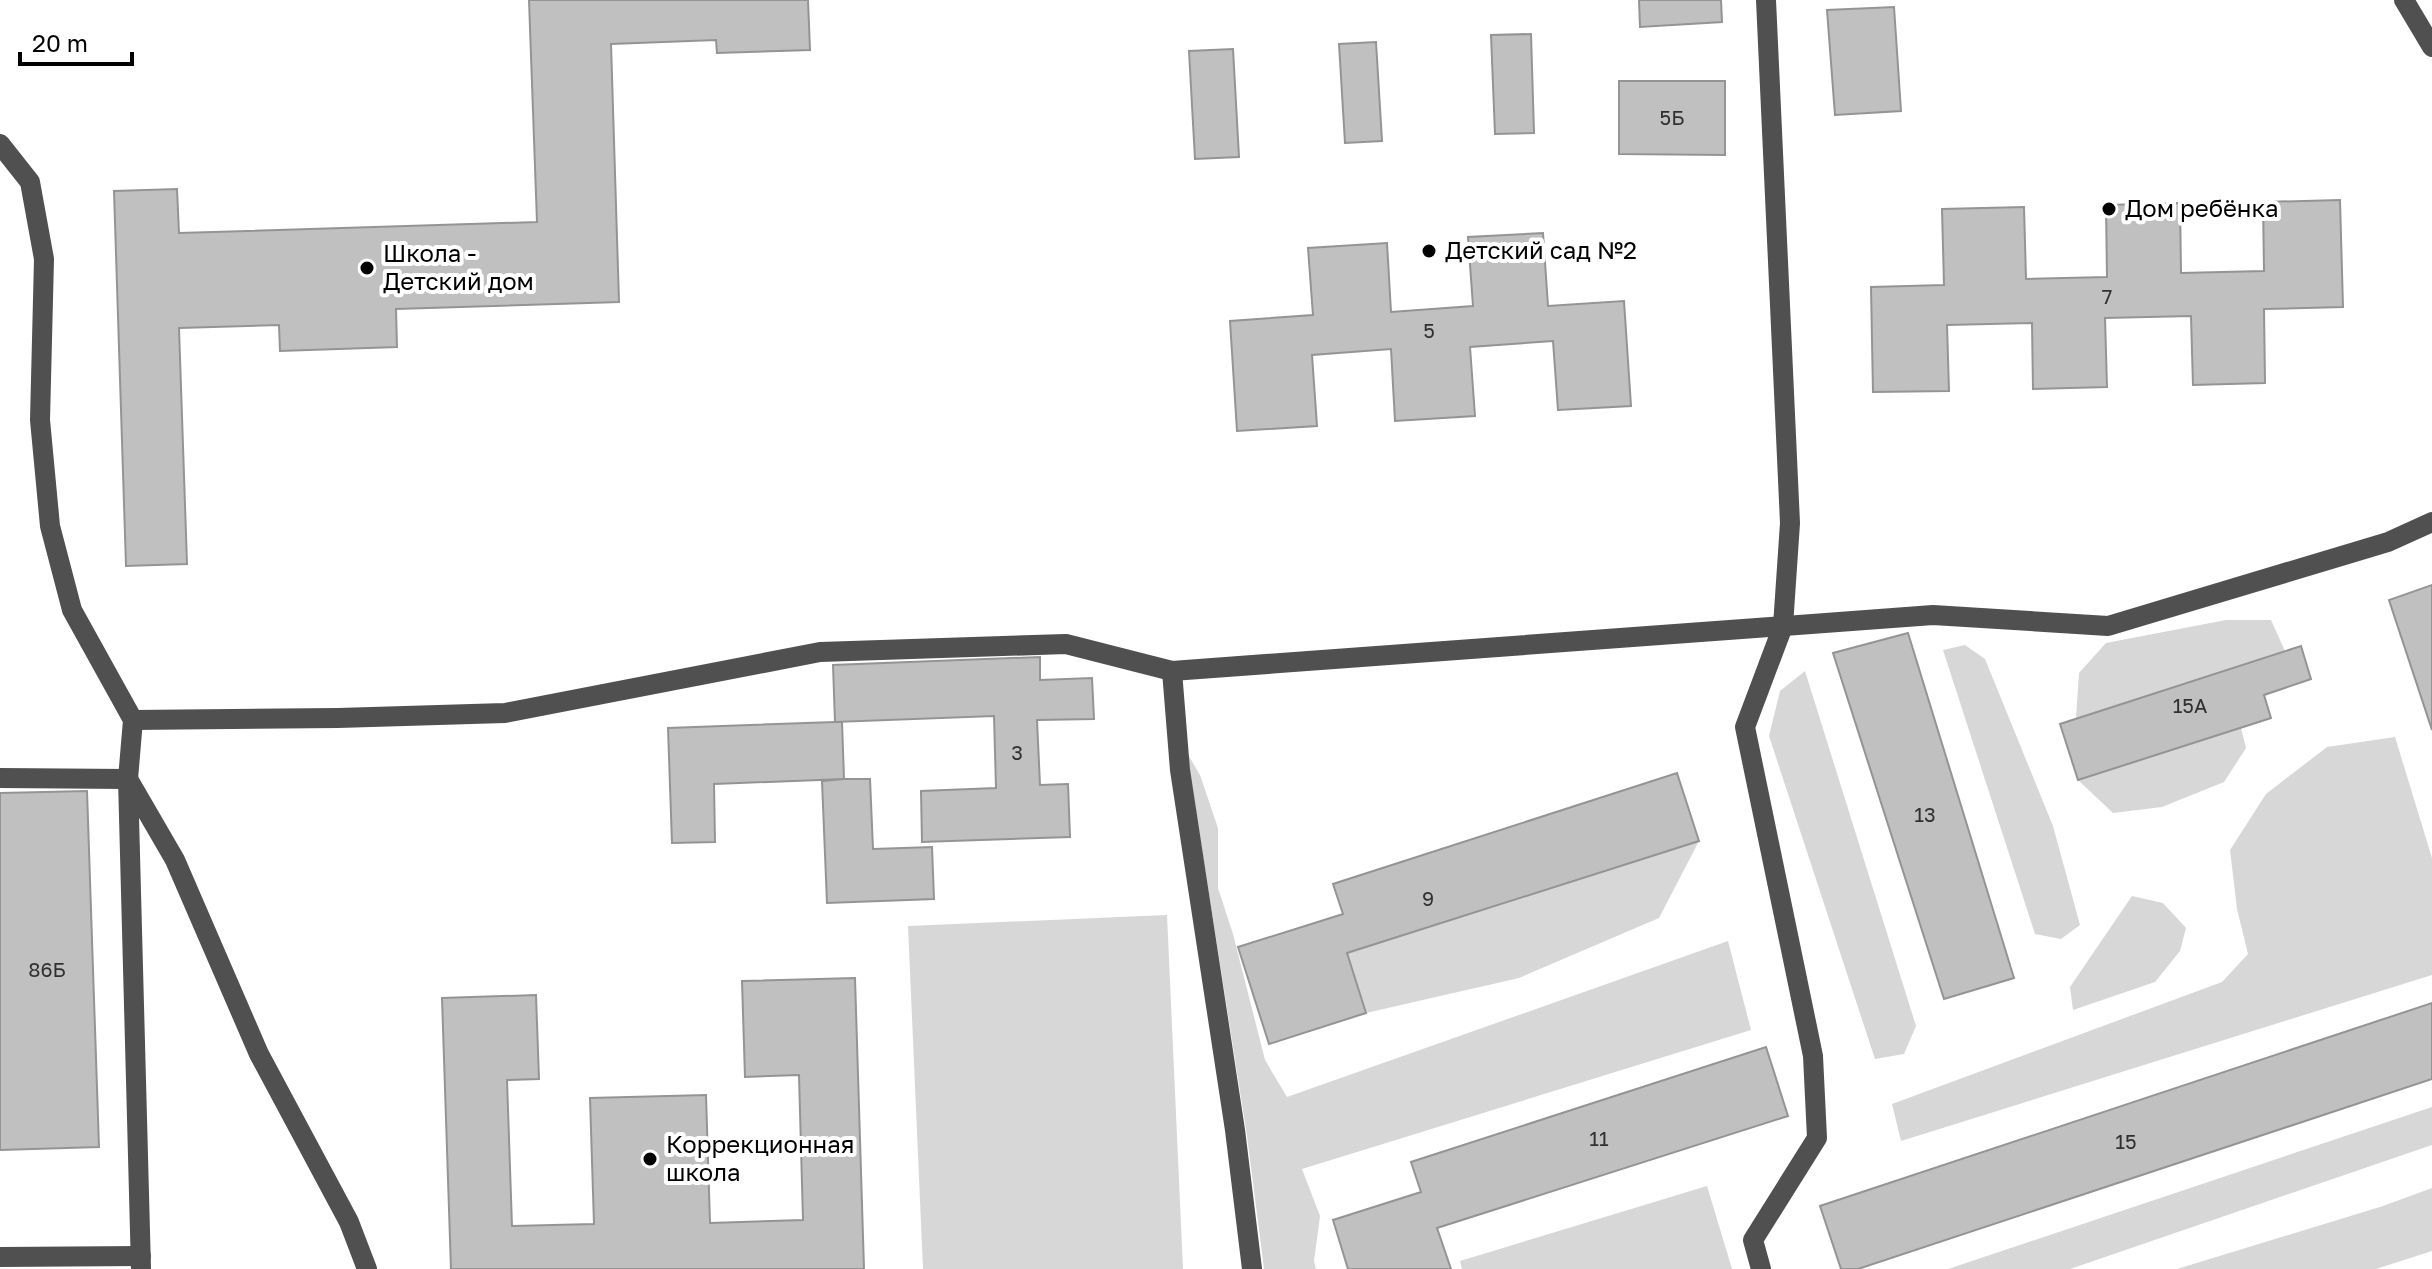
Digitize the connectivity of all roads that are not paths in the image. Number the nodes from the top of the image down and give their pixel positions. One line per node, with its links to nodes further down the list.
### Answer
1 (1766, 0): 6 (lane)
2 (2404, 0): 3 (lane)
3 (2432, 47)
4 (0, 144): 8 (lane)
5 (2432, 522): 6 (lane)
6 (1783, 626): 7 (lane); 15 (lane)
7 (1172, 671): 8 (lane); 14 (lane)
8 (133, 720): 10 (lane)
9 (0, 778): 10 (lane)
10 (128, 779): 12 (lane); 13 (lane)
11 (0, 1257): 12 (lane)
12 (141, 1263)
13 (367, 1269)
14 (1252, 1269)
15 (1761, 1269)

